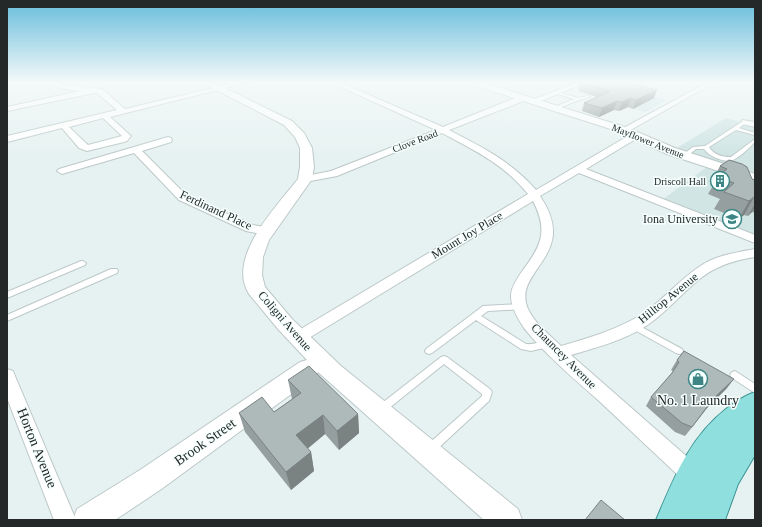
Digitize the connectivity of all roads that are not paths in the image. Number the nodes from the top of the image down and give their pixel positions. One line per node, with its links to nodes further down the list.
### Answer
1 (18, 107): 11 (street)
2 (118, 107): 12 (street)
3 (138, 107): 12 (street)
4 (255, 107): 31 (street)
5 (393, 107): 18 (street, Chauncey Avenue)
6 (507, 107): 18 (street, Clove Road)
7 (552, 107): 10 (street, Mayflower Avenue)
8 (559, 107): 10 (lane)
9 (668, 107): 19 (street)
10 (556, 108): 19 (street, Mayflower Avenue)
11 (7, 109)
12 (123, 111): 13 (street)
13 (105, 116): 16 (street); 16 (street)
14 (745, 122): 15 (street); 17 (lane)
15 (755, 125)
16 (64, 126): 22 (street)
17 (735, 128): 20 (lane); 25 (lane)
18 (444, 130): 31 (street, Clove Road); 32 (street, Chauncey Avenue)
19 (624, 130): 21 (street, Mayflower Avenue)
20 (755, 134)
21 (636, 135): 27 (street, Mayflower Avenue); 28 (street, Mount Joy Place)
22 (7, 139)
23 (168, 140): 26 (street)
24 (755, 140): 25 (lane)
25 (706, 147): 27 (lane)
26 (136, 150): 29 (street); 33 (street, Ferdinand Place)
27 (684, 156): 30 (street, Mayflower Avenue)
28 (579, 170): 32 (street, Mount Joy Place); 34 (street)
29 (62, 171)
30 (754, 177)
31 (305, 180): 33 (street, Coligni Avenue)
32 (534, 196): 39 (street, Chauncey Avenue); 43 (street, Mount Joy Place)
33 (267, 231): 43 (street, Coligni Avenue)
34 (755, 239)
35 (755, 253): 42 (street, Hilltop Avenue)
36 (83, 263): 38 (lane)
37 (114, 271): 41 (lane)
38 (7, 295)
39 (520, 307): 40 (lane); 44 (street, Chauncey Avenue)
40 (476, 316): 44 (lane); 45 (lane)
41 (7, 318)
42 (633, 325): 44 (street, Hilltop Avenue); 46 (lane)
43 (298, 337): 47 (street, Coligni Avenue)
44 (554, 348): 55 (street, Chauncey Avenue)
45 (429, 351)
46 (679, 351)
47 (320, 360): 52 (street, Coligni Avenue); 57 (street, Brook Street)
48 (735, 375): 50 (lane)
49 (7, 376): 51 (street, Horton Avenue)
50 (755, 389)
51 (12, 402): 56 (street, Horton Avenue)
52 (378, 411): 54 (street, Coligni Avenue); 54 (lane)
53 (754, 426): 55 (main road)
54 (426, 452): 58 (street, Coligni Avenue)
55 (706, 483): 59 (main road); 60 (main road)
56 (65, 520)
57 (88, 520)
58 (507, 520)
59 (674, 520)
60 (707, 520)

